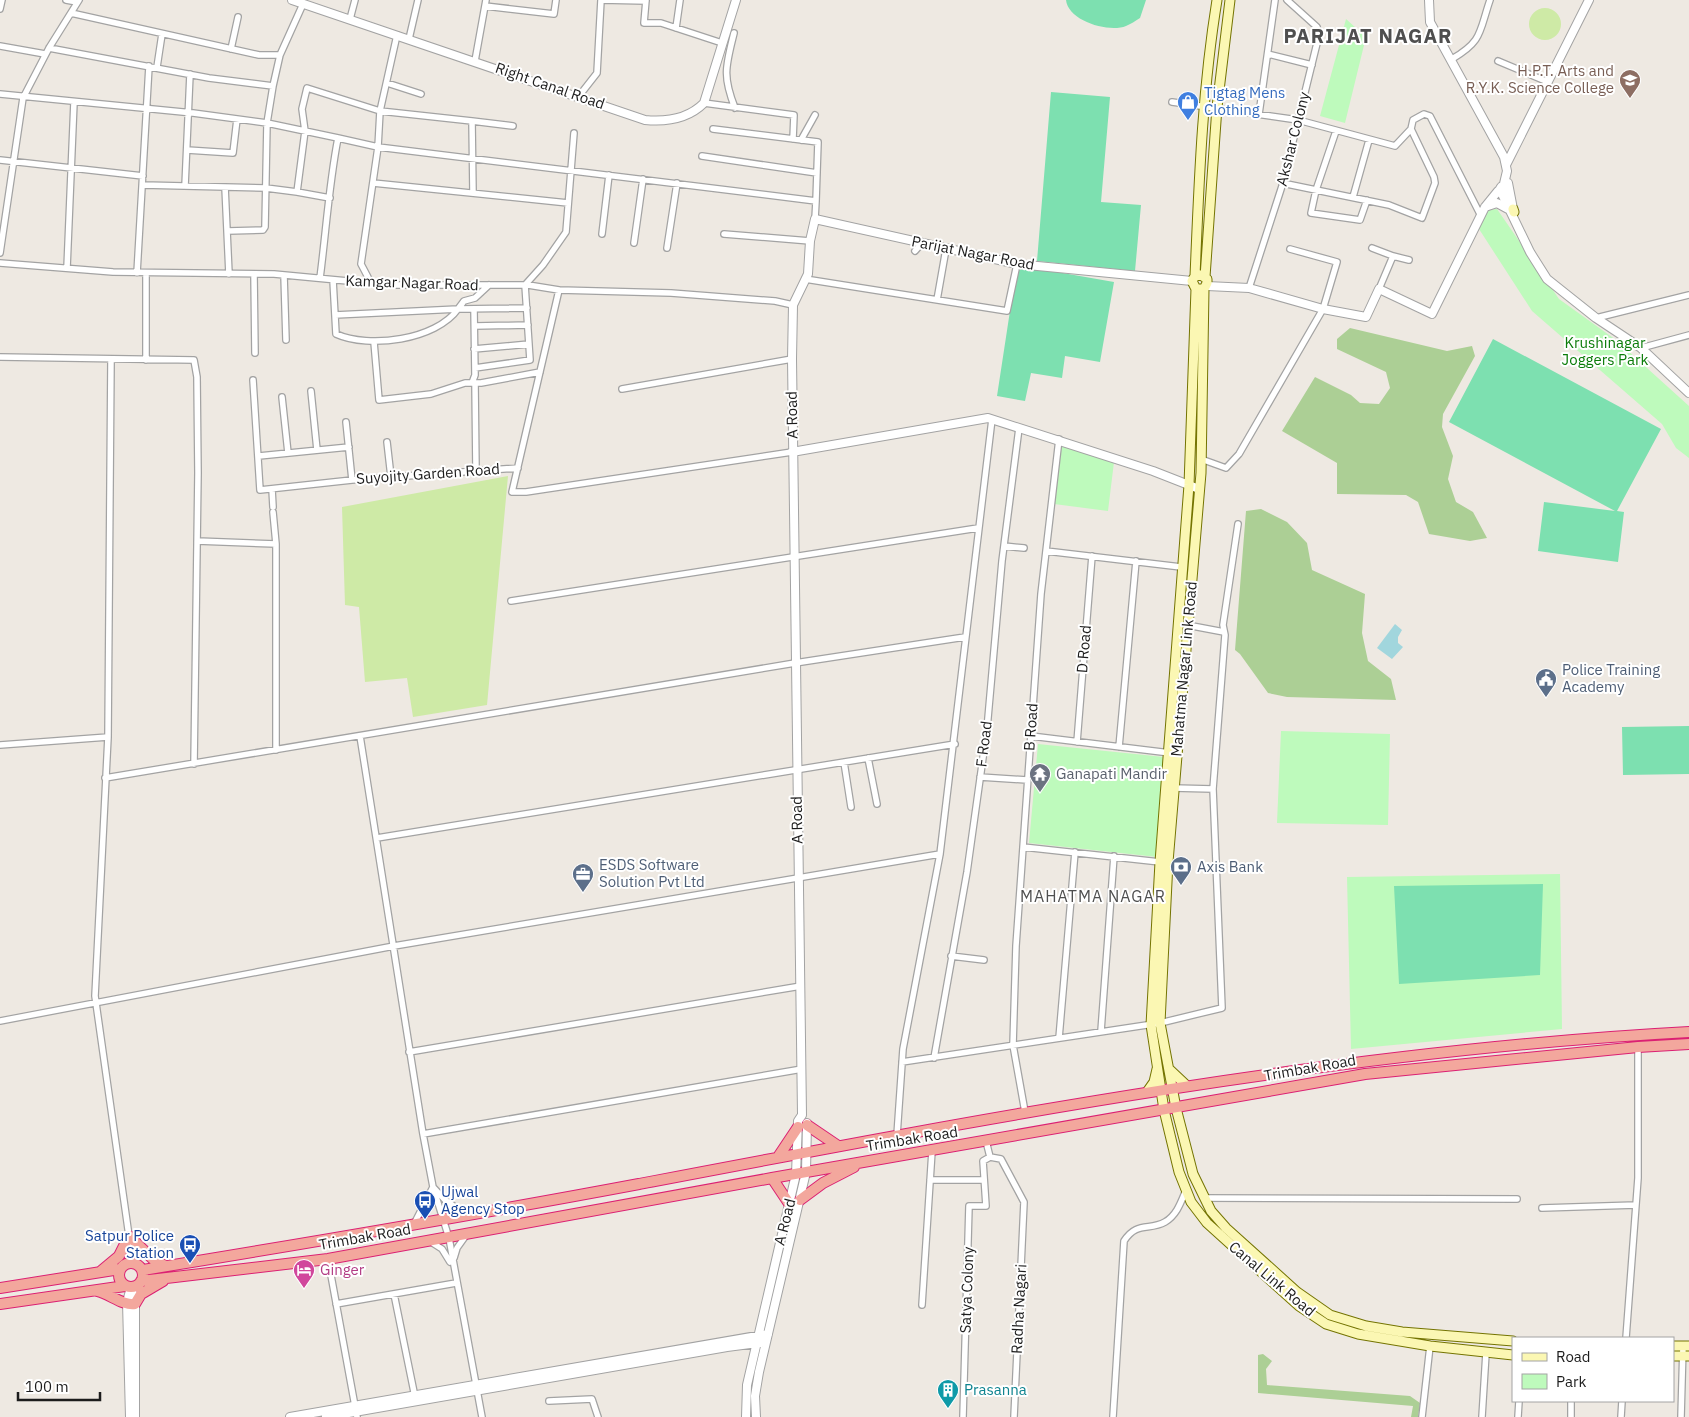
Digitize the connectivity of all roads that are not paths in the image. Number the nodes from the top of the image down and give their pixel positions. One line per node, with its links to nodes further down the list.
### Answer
1 (2, 0): 21 (street)
2 (66, 0): 18 (street)
3 (292, 0): 20 (street, Right Canal Road)
4 (355, 0): 24 (street)
5 (418, 0): 29 (street)
6 (556, 0): 19 (street)
7 (601, 0): 8 (street); 49 (street)
8 (646, 0): 25 (street)
9 (680, 0): 25 (street)
10 (736, 0): 30 (street)
11 (1217, 0): 54 (main road, Mahatma Nagar Link Road)
12 (1230, 0): 55 (main road, Mahatma Nagar Link Road)
13 (1275, 0): 35 (street)
14 (1288, 0): 40 (street, Akshar Colony)
15 (1429, 0): 37 (street)
16 (1490, 0): 37 (street)
17 (1589, 0): 44 (street)
18 (78, 1): 22 (street)
19 (485, 3): 38 (street)
20 (303, 4): 24 (street, Right Canal Road); 36 (street)
21 (0, 9)
22 (71, 13): 27 (street); 32 (street)
23 (238, 17): 33 (street)
24 (350, 19): 28 (street, Right Canal Road)
25 (676, 28): 30 (street)
26 (734, 33): 57 (street)
27 (162, 34): 33 (street); 42 (street)
28 (397, 35): 29 (street, Right Canal Road); 45 (street)
29 (409, 39): 38 (street, Right Canal Road)
30 (722, 43): 53 (street)
31 (0, 46): 34 (street)
32 (49, 48): 34 (street); 41 (street)
33 (232, 49): 36 (street)
34 (45, 54): 50 (street)
35 (1268, 54): 40 (street); 60 (street)
36 (280, 55): 46 (street)
37 (1452, 59): 84 (street)
38 (475, 61): 49 (street, Right Canal Road)
39 (1498, 61): 44 (street)
40 (1312, 65): 63 (street, Akshar Colony)
41 (149, 66): 42 (street); 56 (street)
42 (157, 67): 43 (street)
43 (190, 74): 46 (street); 59 (street)
44 (1548, 82): 84 (street)
45 (387, 83): 48 (street); 58 (street)
46 (273, 86): 65 (street)
47 (0, 94): 50 (street)
48 (421, 94)
49 (579, 96): 53 (street, Right Canal Road)
50 (23, 98): 51 (street); 81 (street)
51 (74, 102): 56 (street); 82 (street)
52 (1172, 102): 54 (street)
53 (704, 103): 57 (street)
54 (1204, 105): 55 (street); 135 (main road, Mahatma Nagar Link Road)
55 (1217, 107): 60 (street); 135 (main road, Mahatma Nagar Link Road)
56 (148, 108): 59 (street); 87 (street)
57 (735, 108): 73 (street)
58 (380, 111): 64 (street); 69 (street); 76 (street)
59 (189, 112): 62 (street); 77 (street)
60 (1259, 114): 63 (street)
61 (815, 115): 74 (street)
62 (237, 119): 65 (street); 77 (street)
63 (1298, 120): 70 (street); 91 (street, Akshar Colony)
64 (472, 121): 66 (street); 79 (street)
65 (267, 123): 69 (street); 95 (street)
66 (513, 126)
67 (713, 129): 73 (street)
68 (1411, 129): 75 (street); 102 (street); 107 (street)
69 (305, 131): 72 (street); 98 (street)
70 (1336, 131): 75 (street); 96 (street)
71 (574, 133): 83 (street)
72 (338, 138): 76 (street); 101 (street)
73 (793, 140): 74 (street)
74 (801, 140): 85 (street)
75 (1369, 140): 100 (street)
76 (378, 148): 79 (street); 89 (street)
77 (187, 150): 93 (street)
78 (702, 156): 85 (street)
79 (473, 158): 83 (street); 99 (street)
80 (0, 160): 81 (street)
81 (13, 162): 82 (street); 120 (street)
82 (71, 169): 87 (street); 125 (street)
83 (571, 170): 86 (street); 104 (street)
84 (1506, 171): 97 (street); 106 (street)
85 (817, 173): 103 (street)
86 (609, 175): 88 (street); 110 (street)
87 (143, 176): 92 (street)
88 (643, 179): 90 (street); 113 (street)
89 (373, 183): 99 (street); 134 (street)
90 (677, 183): 103 (street); 115 (street)
91 (1282, 183): 96 (street); 138 (street, Akshar Colony)
92 (143, 185): 93 (street); 126 (street)
93 (185, 186): 94 (street)
94 (225, 187): 95 (street); 109 (street)
95 (266, 188): 98 (street); 109 (street)
96 (1316, 190): 100 (street); 102 (street)
97 (1501, 191): 105 (street); 106 (street)
98 (297, 192): 101 (street)
99 (473, 193): 104 (street)
100 (1353, 197): 102 (street)
101 (330, 198): 131 (street)
102 (1367, 200)
103 (816, 201): 108 (street)
104 (568, 203): 137 (street)
105 (1488, 205): 106 (street); 107 (street)
106 (1512, 210): 149 (street)
107 (1481, 216): 139 (street)
108 (815, 219): 112 (street, A Road); 114 (street, Parijat Nagar Road)
109 (228, 231): 128 (street)
110 (602, 234)
111 (724, 234): 112 (street)
112 (810, 241): 132 (street, A Road)
113 (634, 243)
114 (922, 244): 117 (street, Parijat Nagar Road); 119 (street)
115 (667, 248)
116 (1372, 248): 121 (street)
117 (946, 249): 124 (street, Parijat Nagar Road); 142 (street)
118 (1290, 249): 147 (street)
119 (915, 252)
120 (0, 253)
121 (1393, 256): 122 (street); 139 (street)
122 (1410, 260)
123 (0, 263): 125 (street, Kamgar Nagar Road)
124 (1017, 264): 135 (street, Parijat Nagar Road); 142 (street)
125 (67, 268): 126 (street, Kamgar Nagar Road)
126 (137, 272): 127 (street, Kamgar Nagar Road)
127 (146, 273): 128 (street, Kamgar Nagar Road); 162 (street)
128 (229, 274): 129 (street, Kamgar Nagar Road)
129 (254, 274): 130 (street, Kamgar Nagar Road); 158 (street)
130 (284, 275): 131 (street, Kamgar Nagar Road); 153 (street)
131 (320, 278): 133 (street, Kamgar Nagar Road)
132 (805, 279): 142 (street); 143 (street, A Road)
133 (333, 280): 134 (street, Kamgar Nagar Road); 148 (street)
134 (371, 283): 136 (street, Kamgar Nagar Road)
135 (1200, 283): 138 (street, Parijat Nagar Road); 181 (main road, Mahatma Nagar Link Road); 186 (main road, Mahatma Nagar Link Road)
136 (489, 285): 137 (street, Kamgar Nagar Road); 145 (street)
137 (525, 285): 140 (street, Kamgar Nagar Road); 144 (street)
138 (1249, 288): 147 (street, Parijat Nagar Road)
139 (1379, 289): 147 (street, Parijat Nagar Road)
140 (560, 290): 143 (street, Kamgar Nagar Road); 164 (street)
141 (1689, 295): 149 (street)
142 (937, 300)
143 (793, 305): 160 (street, A Road)
144 (527, 308): 146 (street); 150 (street)
145 (458, 309): 146 (street); 148 (street); 154 (street)
146 (474, 309): 151 (street)
147 (1323, 309): 181 (street)
148 (335, 315): 154 (street)
149 (1596, 318): 156 (street)
150 (528, 325): 151 (street); 155 (street)
151 (475, 326): 157 (street)
152 (1689, 335): 156 (street)
153 (286, 340)
154 (374, 342): 166 (street)
155 (529, 344): 157 (street); 163 (street)
156 (1641, 348): 169 (street)
157 (474, 349): 163 (street)
158 (255, 353)
159 (0, 357): 161 (street)
160 (792, 359): 167 (street); 178 (street, A Road)
161 (110, 360): 162 (street); 205 (street)
162 (146, 360): 191 (street)
163 (475, 368): 166 (street)
164 (540, 372): 166 (street); 182 (street)
165 (253, 380): 180 (street)
166 (475, 383): 183 (street)
167 (622, 389)
168 (311, 391): 177 (street)
169 (1689, 393)
170 (282, 397): 179 (street)
171 (992, 419): 173 (street); 178 (street); 190 (street)
172 (346, 422): 176 (street)
173 (1020, 428): 174 (street); 193 (street, F Road)
174 (1059, 439): 186 (street); 195 (street, B Road)
175 (387, 442): 184 (street)
176 (349, 447): 177 (street); 185 (street)
177 (317, 450): 179 (street)
178 (792, 452): 182 (street, Suyojity Garden Road); 196 (street, A Road)
179 (288, 453): 180 (street)
180 (259, 456): 187 (street)
181 (1201, 459): 188 (main road, Mahatma Nagar Link Road)
182 (518, 468): 183 (street, Suyojity Garden Road)
183 (476, 471): 184 (street, Suyojity Garden Road)
184 (391, 477): 185 (street, Suyojity Garden Road)
185 (352, 480): 187 (street, Suyojity Garden Road)
186 (1190, 485): 188 (street); 199 (main road, Mahatma Nagar Link Road)
187 (272, 489): 192 (street)
188 (1199, 489): 201 (main road, Mahatma Nagar Link Road)
189 (1238, 524): 202 (street)
190 (978, 528): 196 (street); 203 (street)
191 (197, 541): 192 (street); 216 (street)
192 (276, 544): 212 (street)
193 (1004, 546): 194 (street); 218 (street, F Road)
194 (1024, 548)
195 (1046, 551): 197 (street); 207 (street, B Road)
196 (794, 555): 200 (street); 204 (street, A Road)
197 (1092, 556): 198 (street); 208 (street, D Road)
198 (1136, 561): 199 (street); 211 (street)
199 (1181, 567): 213 (main road, Mahatma Nagar Link Road)
200 (511, 601)
201 (1188, 625): 202 (street); 213 (main road, Mahatma Nagar Link Road)
202 (1224, 632): 222 (street)
203 (965, 637): 204 (street); 209 (street)
204 (795, 663): 206 (street); 217 (street, A Road)
205 (108, 736): 210 (street); 219 (street)
206 (360, 736): 212 (street); 225 (street)
207 (1030, 736): 208 (street); 220 (street, B Road)
208 (1077, 742): 211 (street)
209 (955, 744): 214 (street); 228 (street)
210 (0, 745)
211 (1119, 747): 213 (street)
212 (276, 750): 216 (street)
213 (1173, 754): 221 (main road, Mahatma Nagar Link Road)
214 (868, 758): 215 (street); 223 (street)
215 (844, 762): 217 (street); 224 (street)
216 (194, 764): 219 (street)
217 (797, 770): 225 (street); 231 (street, A Road)
218 (980, 777): 220 (street); 233 (street, F Road)
219 (105, 778): 236 (street)
220 (1027, 780): 226 (street, B Road)
221 (1171, 788): 222 (street); 230 (main road, Mahatma Nagar Link Road); 238 (main road, Mahatma Nagar Link Road)
222 (1214, 789): 238 (street)
223 (877, 804)
224 (851, 807)
225 (377, 838): 232 (street)
226 (1023, 847): 227 (street); 243 (street, B Road)
227 (1075, 852): 229 (street); 241 (street)
228 (940, 854): 231 (street); 247 (street)
229 (1114, 856): 230 (street); 239 (street)
230 (1160, 862): 238 (main road, Mahatma Nagar Link Road)
231 (798, 879): 232 (street); 235 (street, A Road)
232 (394, 946): 236 (street); 245 (street)
233 (952, 956): 234 (street); 246 (street, F Road)
234 (984, 960)
235 (800, 986): 245 (street); 249 (street, A Road)
236 (96, 1003): 237 (street); 287 (street)
237 (0, 1021)
238 (1156, 1024): 239 (street); 248 (main road, Mahatma Nagar Link Road); 250 (main road, Mahatma Nagar Link Road)
239 (1101, 1031): 241 (street)
240 (1689, 1032): 251 (highway, Trimbak Road)
241 (1059, 1038): 243 (street)
242 (1689, 1044): 244 (highway, Trimbak Road)
243 (1013, 1045): 246 (street); 257 (street, B Road)
244 (1638, 1046): 254 (highway, Trimbak Road); 281 (street)
245 (409, 1052): 262 (street)
246 (934, 1058): 247 (street)
247 (902, 1062): 263 (street)
248 (1158, 1067): 252 (main road, Mahatma Nagar Link Road); 253 (main road)
249 (802, 1069): 260 (street, A Road); 262 (street)
250 (1168, 1069): 251 (main road); 252 (main road, Mahatma Nagar Link Road)
251 (1186, 1085): 252 (highway, Trimbak Road)
252 (1167, 1089): 253 (highway, Trimbak Road); 255 (main road, Mahatma Nagar Link Road); 256 (main road, Canal Link Road)
253 (1147, 1092): 257 (highway, Trimbak Road)
254 (1190, 1104): 255 (highway, Trimbak Road); 259 (main road)
255 (1176, 1108): 256 (highway, Trimbak Road); 259 (main road, Canal Link Road)
256 (1164, 1110): 258 (highway, Trimbak Road); 261 (main road, Canal Link Road)
257 (1025, 1112): 263 (highway, Trimbak Road)
258 (1150, 1112): 261 (main road); 264 (highway, Trimbak Road)
259 (1180, 1121): 277 (main road, Canal Link Road)
260 (803, 1122): 265 (highway); 267 (street, A Road); 268 (highway)
261 (1167, 1123): 276 (main road, Canal Link Road)
262 (423, 1134): 275 (street)
263 (897, 1135): 265 (highway, Trimbak Road)
264 (986, 1141): 266 (highway, Trimbak Road); 269 (street)
265 (838, 1146): 267 (highway, Trimbak Road)
266 (932, 1151): 270 (highway, Trimbak Road); 273 (street)
267 (803, 1152): 268 (highway, Trimbak Road); 271 (street, A Road)
268 (778, 1157): 283 (highway, Trimbak Road)
269 (990, 1157): 274 (street); 333 (street, Radha Nagari)
270 (866, 1161): 271 (highway, Trimbak Road); 278 (highway)
271 (801, 1173): 272 (highway, Trimbak Road); 278 (street); 280 (street, A Road)
272 (772, 1178): 280 (highway); 286 (highway, Trimbak Road)
273 (930, 1180): 274 (street); 307 (street)
274 (984, 1180): 332 (street, Satya Colony)
275 (433, 1187): 283 (street); 284 (street); 285 (street)
276 (1186, 1190): 312 (main road, Canal Link Road); 334 (street)
277 (1203, 1198): 279 (street); 311 (main road, Canal Link Road)
278 (800, 1200): 309 (street)
279 (1516, 1200)
280 (790, 1204): 310 (street, A Road)
281 (1636, 1205): 282 (street); 308 (street)
282 (1542, 1208)
283 (467, 1216): 284 (highway, Trimbak Road)
284 (442, 1218): 285 (highway, Trimbak Road); 288 (street)
285 (414, 1224): 292 (highway, Trimbak Road)
286 (467, 1234): 288 (highway, Trimbak Road); 295 (street)
287 (129, 1236): 291 (street); 292 (highway); 296 (highway)
288 (449, 1238): 289 (highway, Trimbak Road); 295 (street)
289 (426, 1242): 290 (highway, Trimbak Road); 295 (street)
290 (328, 1259): 297 (highway, Trimbak Road); 305 (street)
291 (131, 1263): 293 (highway); 294 (highway)
292 (167, 1266): 294 (highway, Trimbak Road)
293 (120, 1270): 296 (highway); 300 (highway)
294 (142, 1270): 298 (highway)
295 (454, 1270): 299 (street)
296 (99, 1273): 301 (highway)
297 (166, 1279): 298 (highway, Trimbak Road); 306 (highway)
298 (142, 1281): 300 (highway)
299 (456, 1283): 303 (street); 317 (street)
300 (128, 1286): 302 (highway); 306 (street)
301 (0, 1288)
302 (92, 1289): 304 (highway); 306 (highway)
303 (394, 1294): 305 (street); 318 (street)
304 (0, 1304)
305 (336, 1304): 323 (street)
306 (131, 1305): 324 (street); 325 (street)
307 (922, 1305)
308 (1626, 1337)
309 (767, 1338): 310 (street); 331 (street)
310 (757, 1339): 317 (street); 330 (street, A Road)
311 (1512, 1341)
312 (1430, 1346): 314 (main road, Canal Link Road); 335 (street)
313 (1686, 1346): 316 (street)
314 (1486, 1353): 315 (main road, Canal Link Road); 336 (street)
315 (1512, 1355)
316 (1686, 1356): 340 (street)
317 (477, 1387): 318 (street); 328 (street)
318 (416, 1398): 323 (street)
319 (549, 1401): 329 (street)
320 (1519, 1402): 337 (street)
321 (1572, 1402): 338 (street)
322 (1622, 1402): 339 (street)
323 (356, 1411): 326 (street); 327 (street)
324 (130, 1417)
325 (136, 1417)
326 (290, 1417)
327 (326, 1417)
328 (482, 1417)
329 (598, 1417)
330 (746, 1417)
331 (756, 1417)
332 (963, 1417)
333 (1014, 1417)
334 (1113, 1417)
335 (1422, 1417)
336 (1482, 1417)
337 (1518, 1417)
338 (1570, 1417)
339 (1622, 1417)
340 (1681, 1417)

